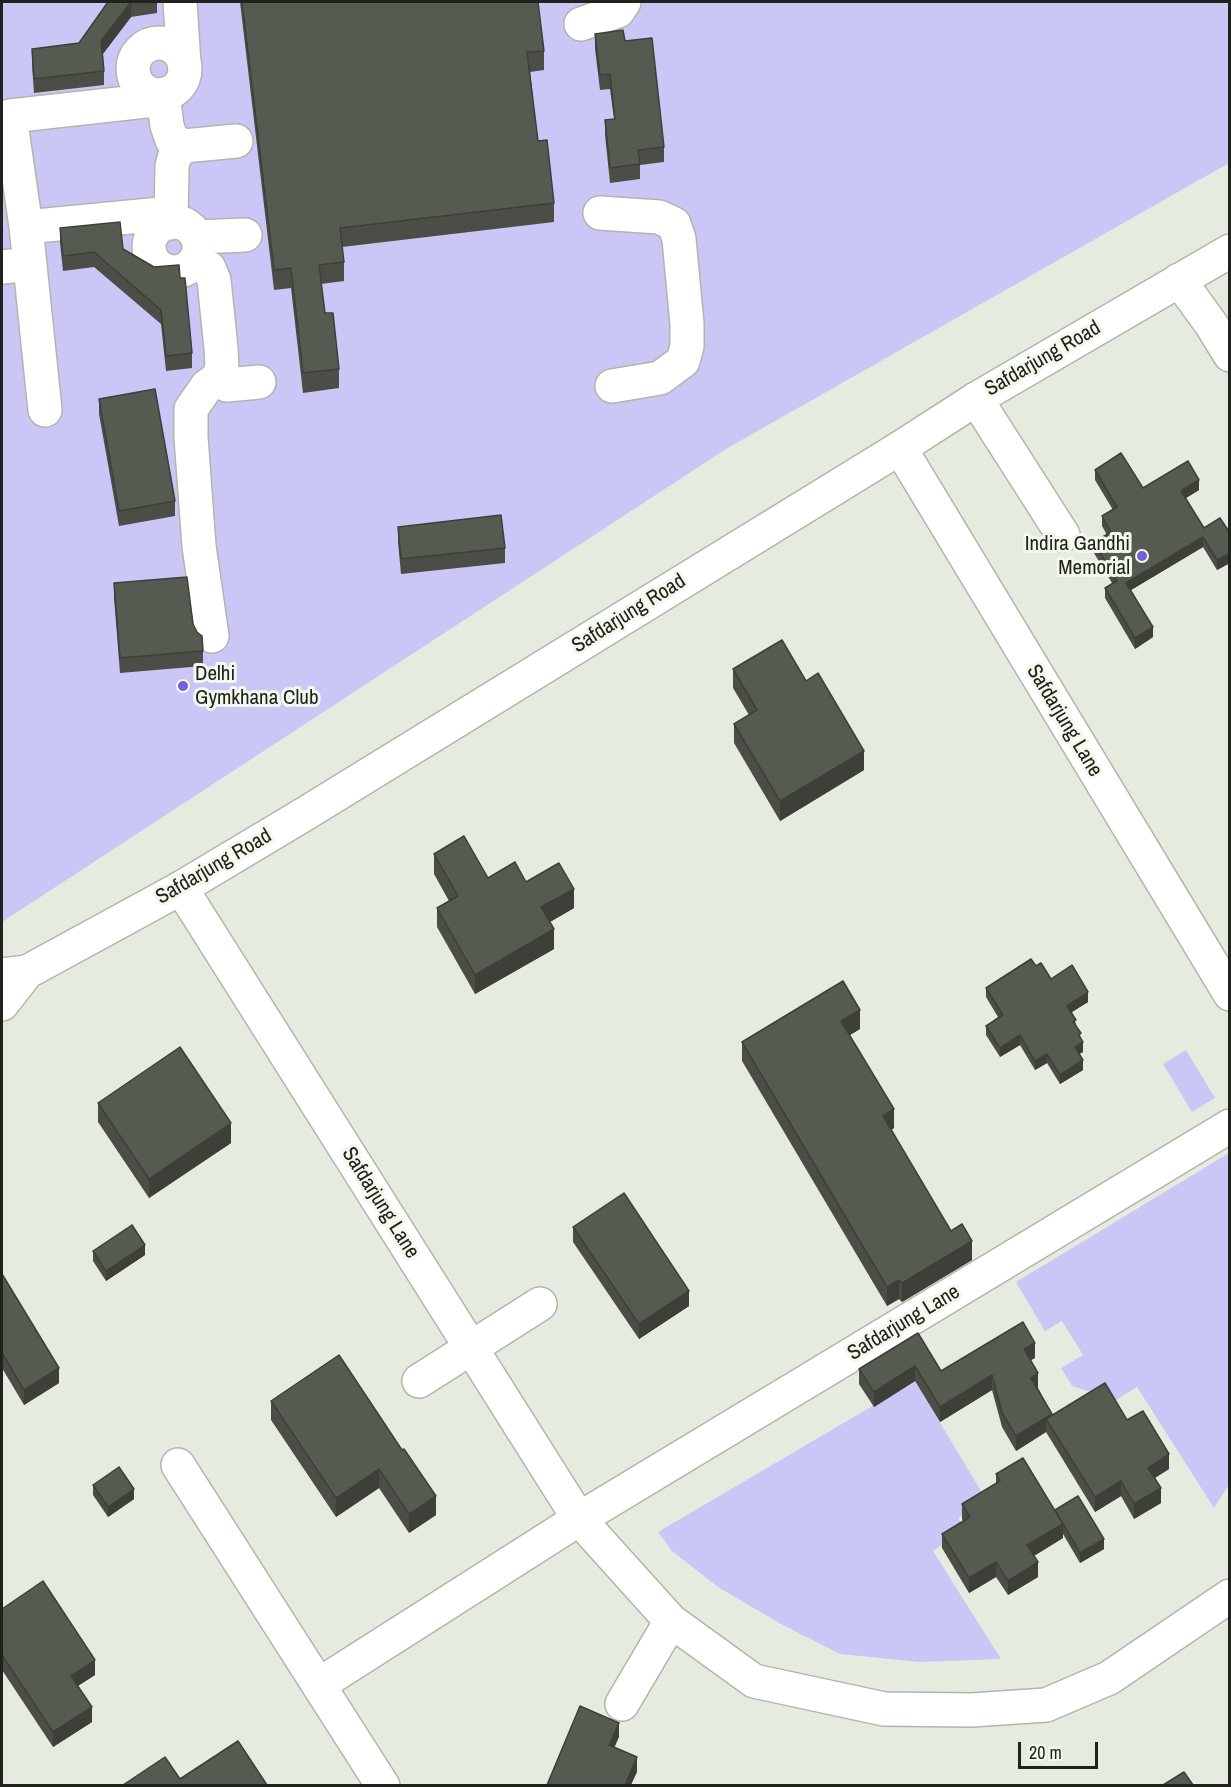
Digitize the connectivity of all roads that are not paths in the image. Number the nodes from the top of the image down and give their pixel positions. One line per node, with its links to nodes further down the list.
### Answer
1 (180, 2): 4 (street)
2 (624, 2): 3 (street)
3 (581, 24)
4 (184, 64): 5 (street); 5 (street)
5 (163, 97): 6 (street); 8 (street)
6 (6, 109): 10 (street)
7 (236, 141): 8 (street)
8 (184, 146): 11 (street)
9 (600, 213): 19 (street)
10 (26, 226): 11 (street); 14 (street)
11 (184, 233): 12 (street); 17 (street)
12 (245, 235)
13 (1230, 251): 15 (street, Safdarjung Road)
14 (16, 266): 21 (street)
15 (1179, 280): 16 (street); 20 (street, Safdarjung Road)
16 (1230, 355)
17 (217, 379): 18 (street); 24 (street)
18 (259, 382)
19 (612, 386)
20 (976, 399): 22 (street, Safdarjung Road); 23 (street)
21 (45, 410)
22 (900, 448): 25 (street, Safdarjung Road); 27 (street, Safdarjung Lane)
23 (1063, 535)
24 (212, 636)
25 (181, 888): 26 (street, Safdarjung Road); 31 (street, Safdarjung Lane)
26 (14, 973): 28 (street, Safdarjung Road)
27 (1230, 994)
28 (2, 1004)
29 (1230, 1126): 34 (street, Safdarjung Lane)
30 (540, 1304): 31 (street)
31 (471, 1348): 32 (street); 34 (street, Safdarjung Lane)
32 (419, 1381)
33 (178, 1465): 37 (street)
34 (579, 1519): 36 (street, Safdarjung Lane); 37 (street, Safdarjung Lane)
35 (1230, 1596): 36 (street, Safdarjung Lane)
36 (671, 1621): 38 (street)
37 (320, 1684): 39 (street)
38 (622, 1704)
39 (383, 1785)

